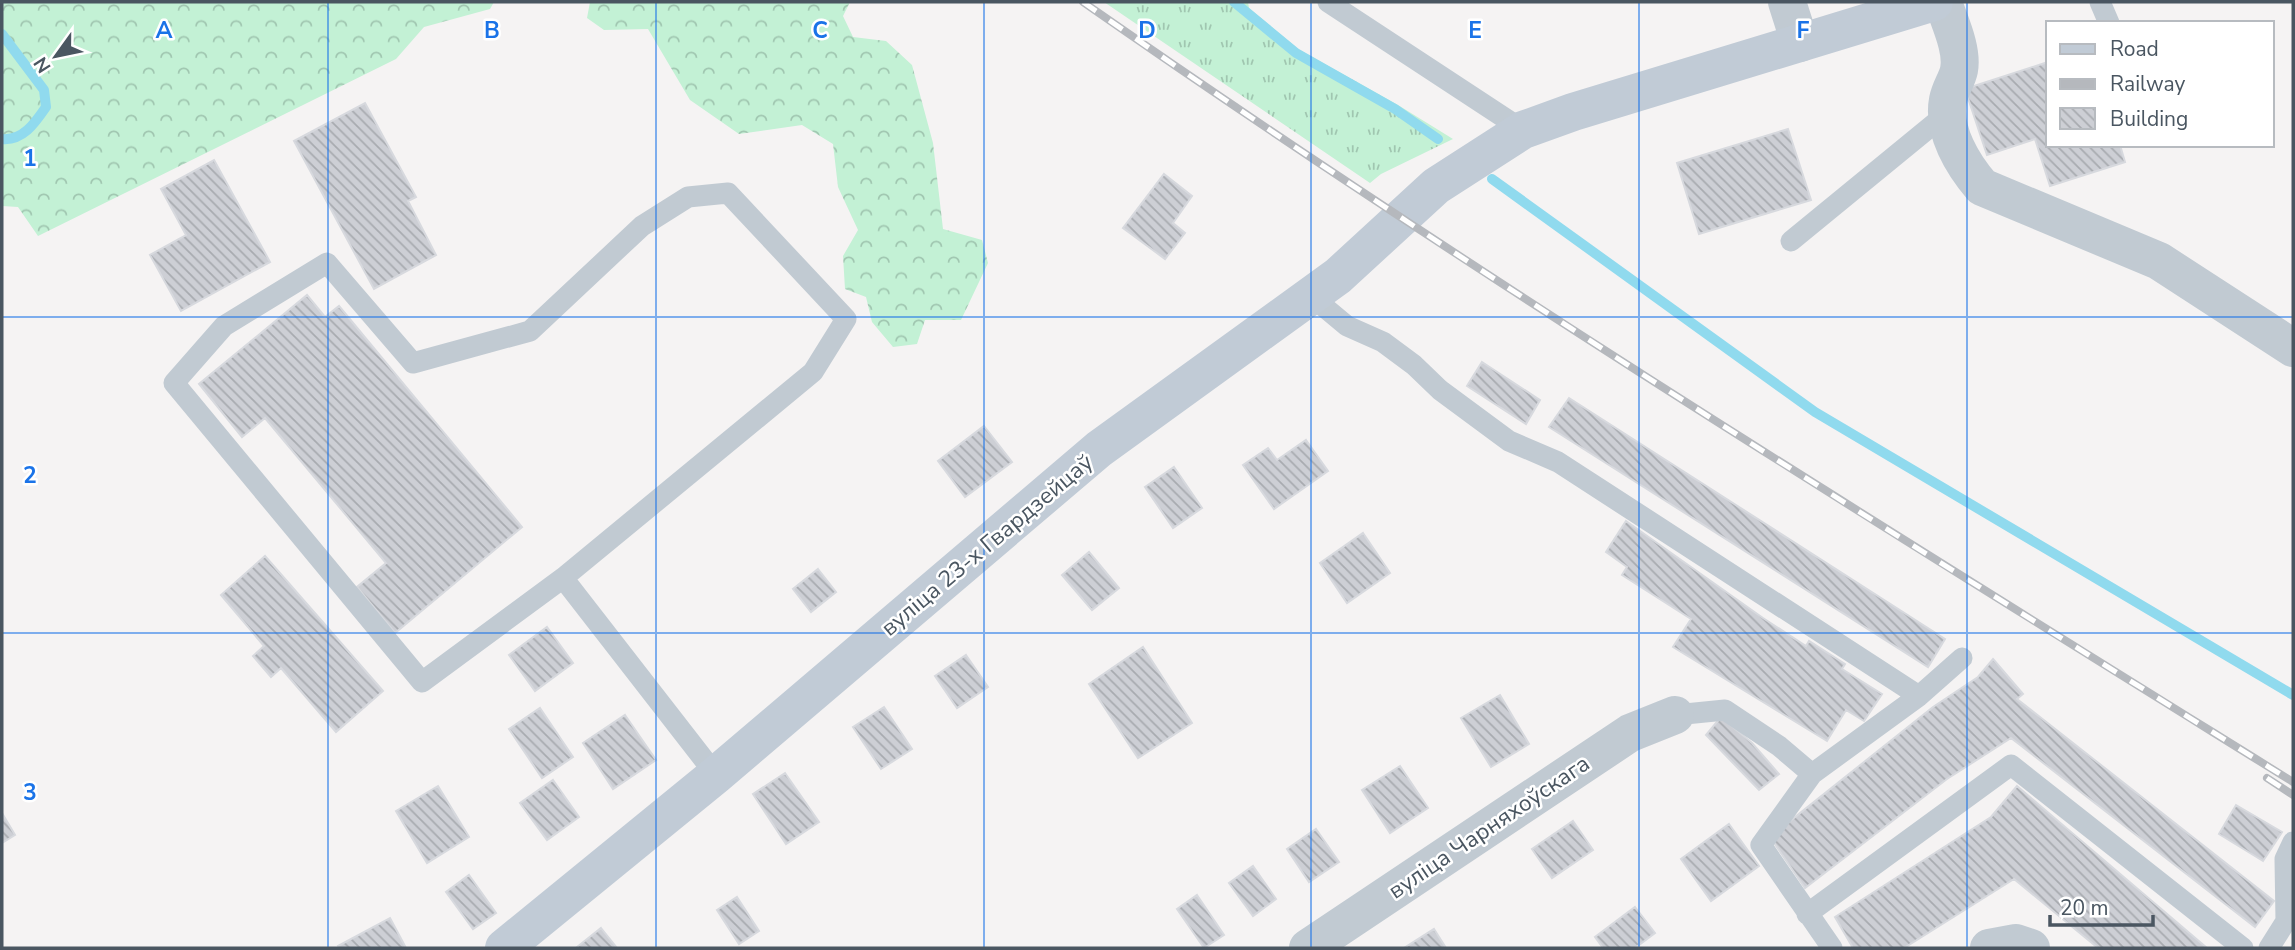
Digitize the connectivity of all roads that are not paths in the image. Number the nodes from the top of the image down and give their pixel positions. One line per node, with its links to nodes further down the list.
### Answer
1 (1328, 2): 9 (lane)
2 (1787, 2): 7 (street)
3 (1934, 2): 7 (street, вуліца 23-х Гвардзейцаў)
4 (1943, 2): 8 (street)
5 (2100, 2): 6 (lane)
6 (2108, 21)
7 (1800, 43): 9 (street, вуліца 23-х Гвардзейцаў)
8 (1946, 114): 10 (lane); 12 (street)
9 (1523, 130): 11 (street, вуліца 23-х Гвардзейцаў)
10 (1791, 241)
11 (1311, 296): 15 (lane); 18 (street, вуліца 23-х Гвардзейцаў)
12 (2293, 348)
13 (564, 578): 13 (lane); 18 (lane)
14 (1962, 658): 15 (lane)
15 (1919, 696): 17 (lane)
16 (1675, 715): 17 (lane); 22 (street, вуліца Чарняхоўскага)
17 (1812, 774): 20 (lane)
18 (716, 775): 21 (street, вуліца 23-х Гвардзейцаў)
19 (2293, 842): 27 (lane)
20 (1808, 914): 23 (lane); 26 (lane)
21 (504, 948)
22 (1308, 948)
23 (1832, 948)
24 (1989, 948): 25 (street)
25 (2031, 948)
26 (2243, 948)
27 (2269, 948)

